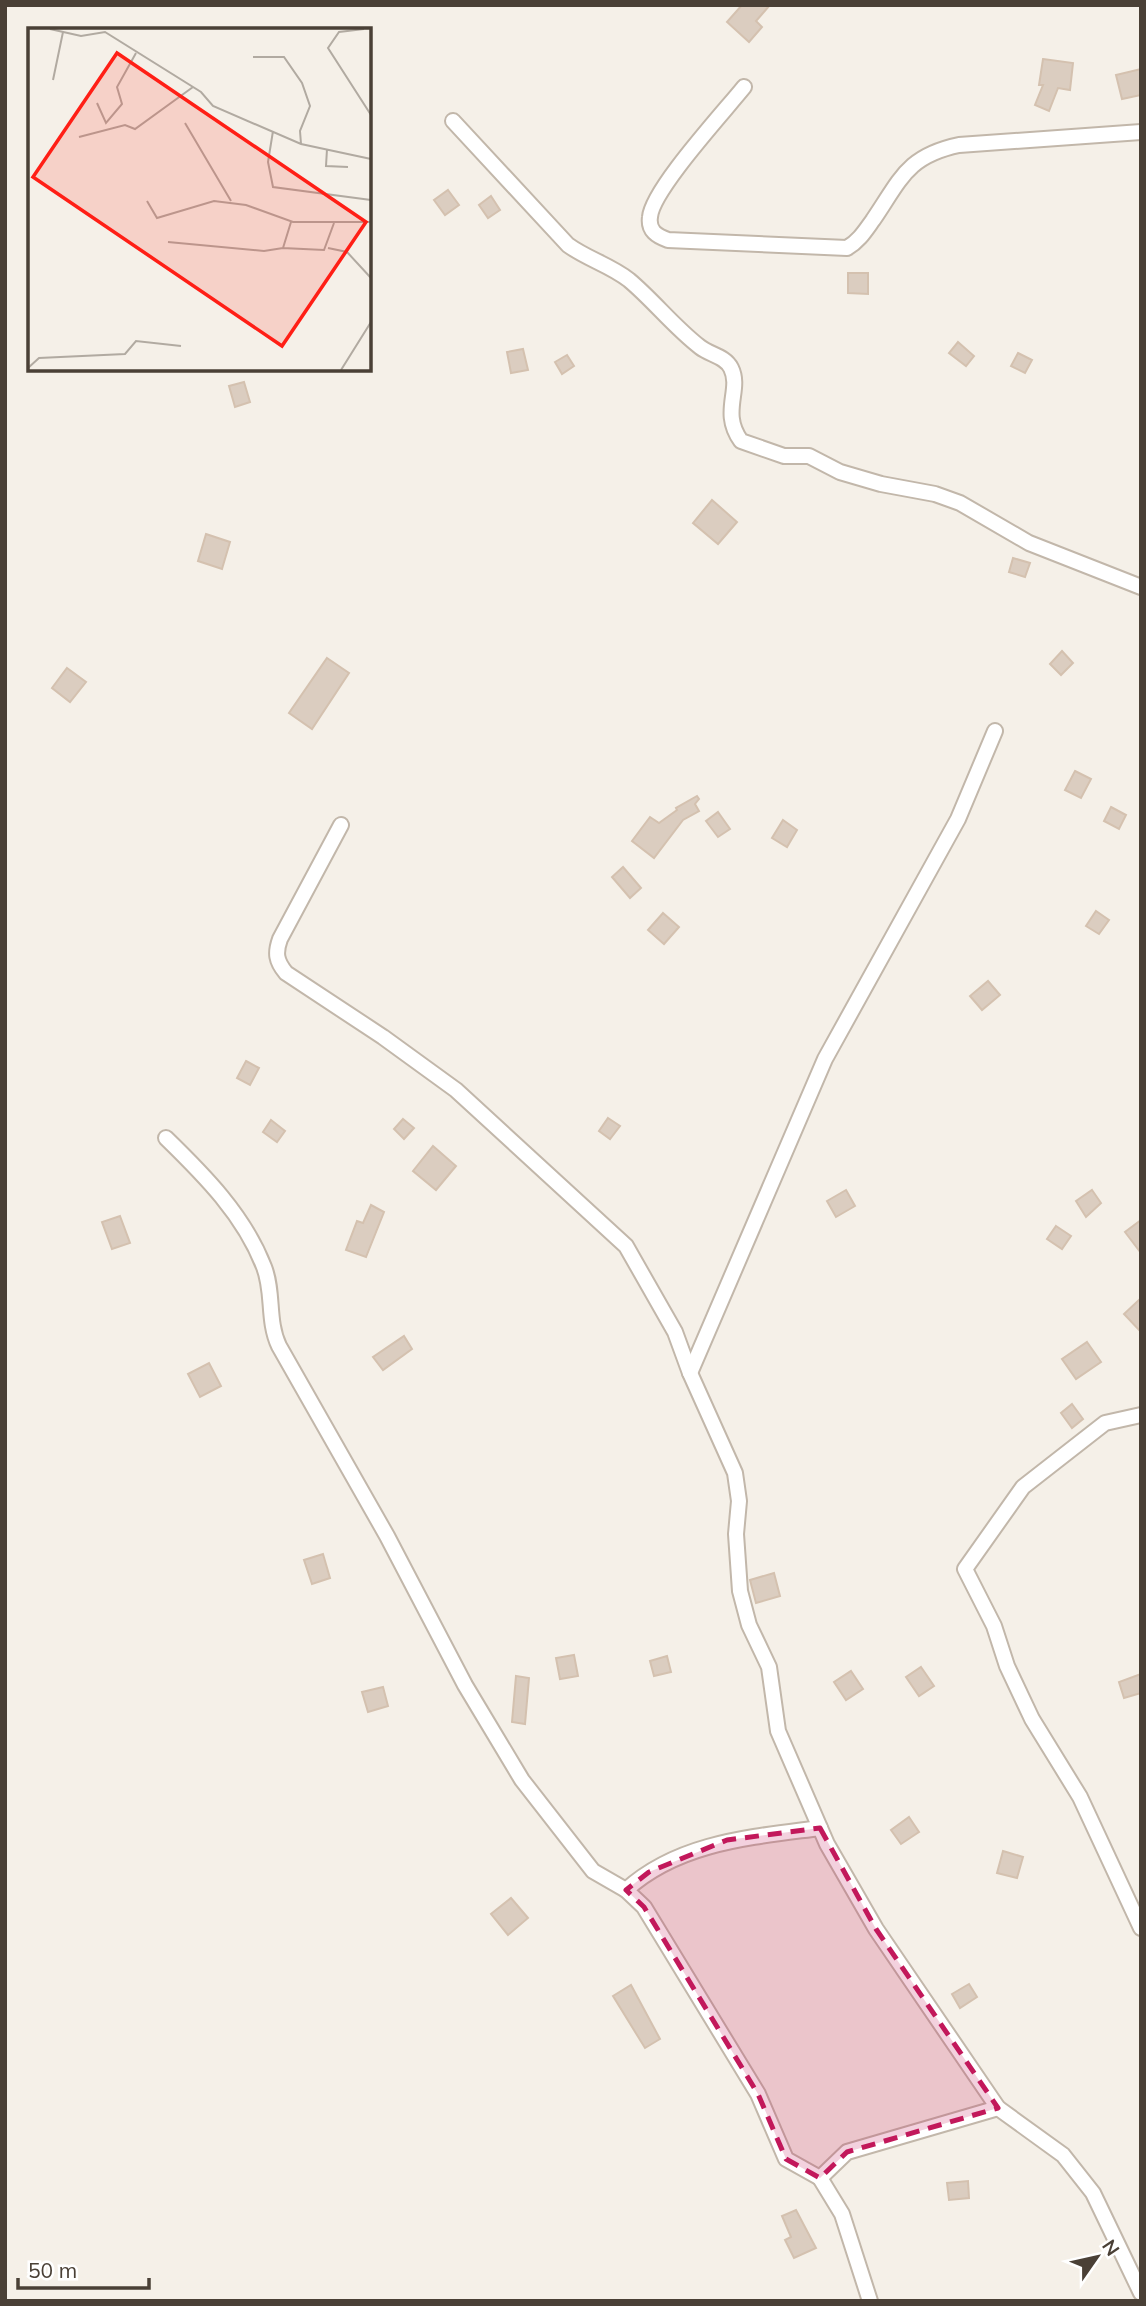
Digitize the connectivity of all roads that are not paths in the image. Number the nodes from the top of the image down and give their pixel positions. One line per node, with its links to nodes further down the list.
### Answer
1 (744, 87): 3 (street)
2 (453, 121): 4 (street)
3 (1141, 132)
4 (1141, 587)
5 (995, 731): 8 (street)
6 (341, 825): 8 (street)
7 (166, 1138): 11 (street)
8 (690, 1374): 10 (street)
9 (1141, 1415): 12 (street)
10 (820, 1828): 11 (street); 13 (street)
11 (626, 1890): 14 (street)
12 (1141, 1928)
13 (998, 2108): 14 (street); 15 (street)
14 (820, 2178): 16 (street)
15 (1141, 2293)
16 (870, 2301)

